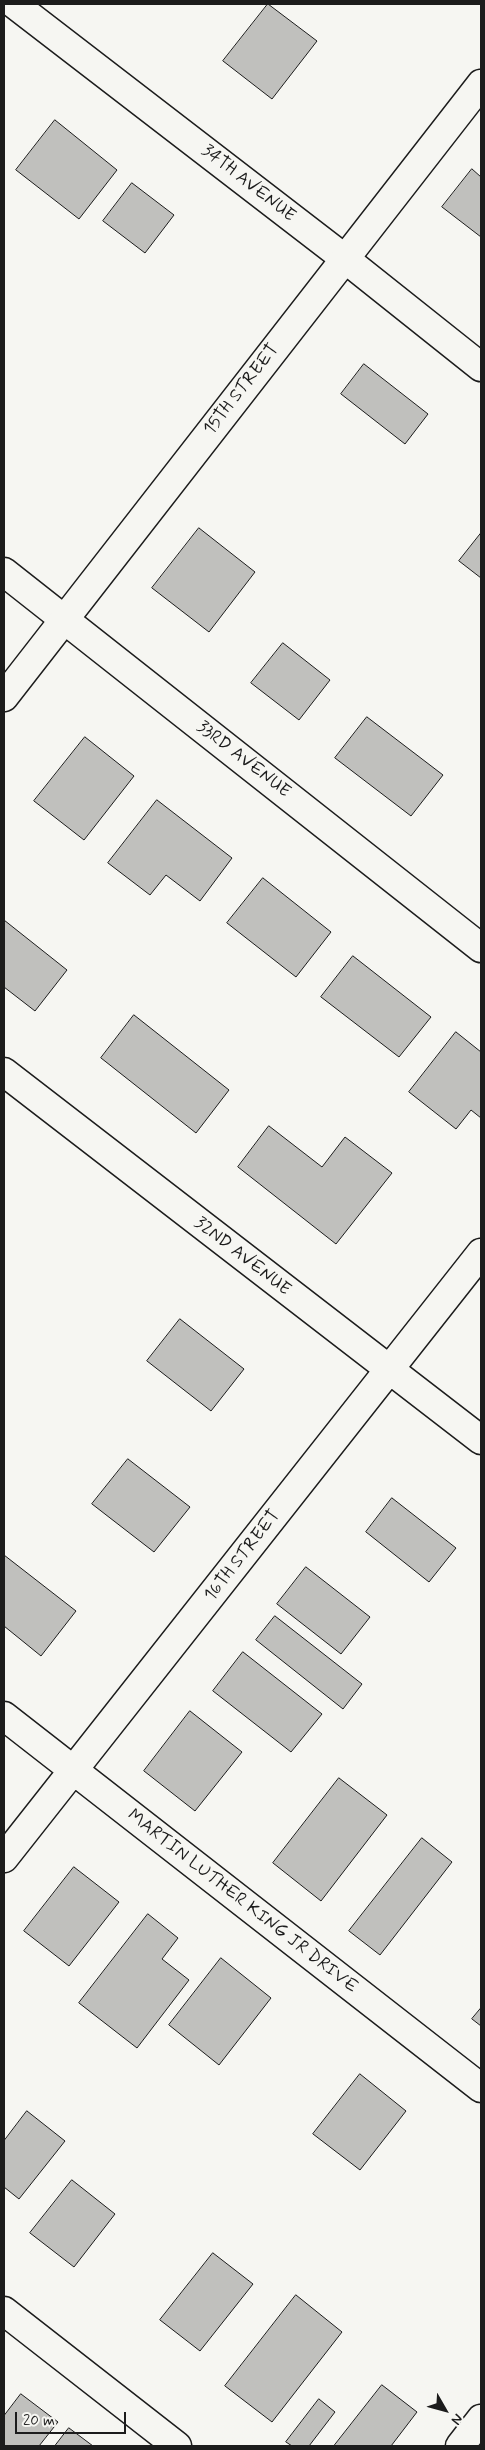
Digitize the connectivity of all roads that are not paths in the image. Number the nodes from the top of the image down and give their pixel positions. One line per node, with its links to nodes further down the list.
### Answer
1 (14, 4): 3 (street, 34TH AVENUE)
2 (481, 84): 3 (street, 15TH STREET)
3 (344, 258): 4 (street, 34TH AVENUE); 6 (street, 15TH STREET)
4 (481, 367)
5 (4, 572): 6 (street, 33RD AVENUE)
6 (64, 619): 7 (street, 15TH STREET); 8 (street, 33RD AVENUE)
7 (4, 697)
8 (481, 948)
9 (4, 1072): 11 (street, 32ND AVENUE)
10 (481, 1253): 11 (street, 16TH STREET)
11 (390, 1370): 12 (street, 32ND AVENUE); 14 (street, 16TH STREET)
12 (481, 1440)
13 (4, 1716): 14 (street, MARTIN LUTHER KING JR DRIVE)
14 (72, 1770): 15 (street, 16TH STREET); 16 (street, MARTIN LUTHER KING JR DRIVE)
15 (4, 1858)
16 (481, 2088)
17 (4, 2311): 19 (street)
18 (481, 2419): 20 (street)
19 (177, 2446)
20 (460, 2446)

